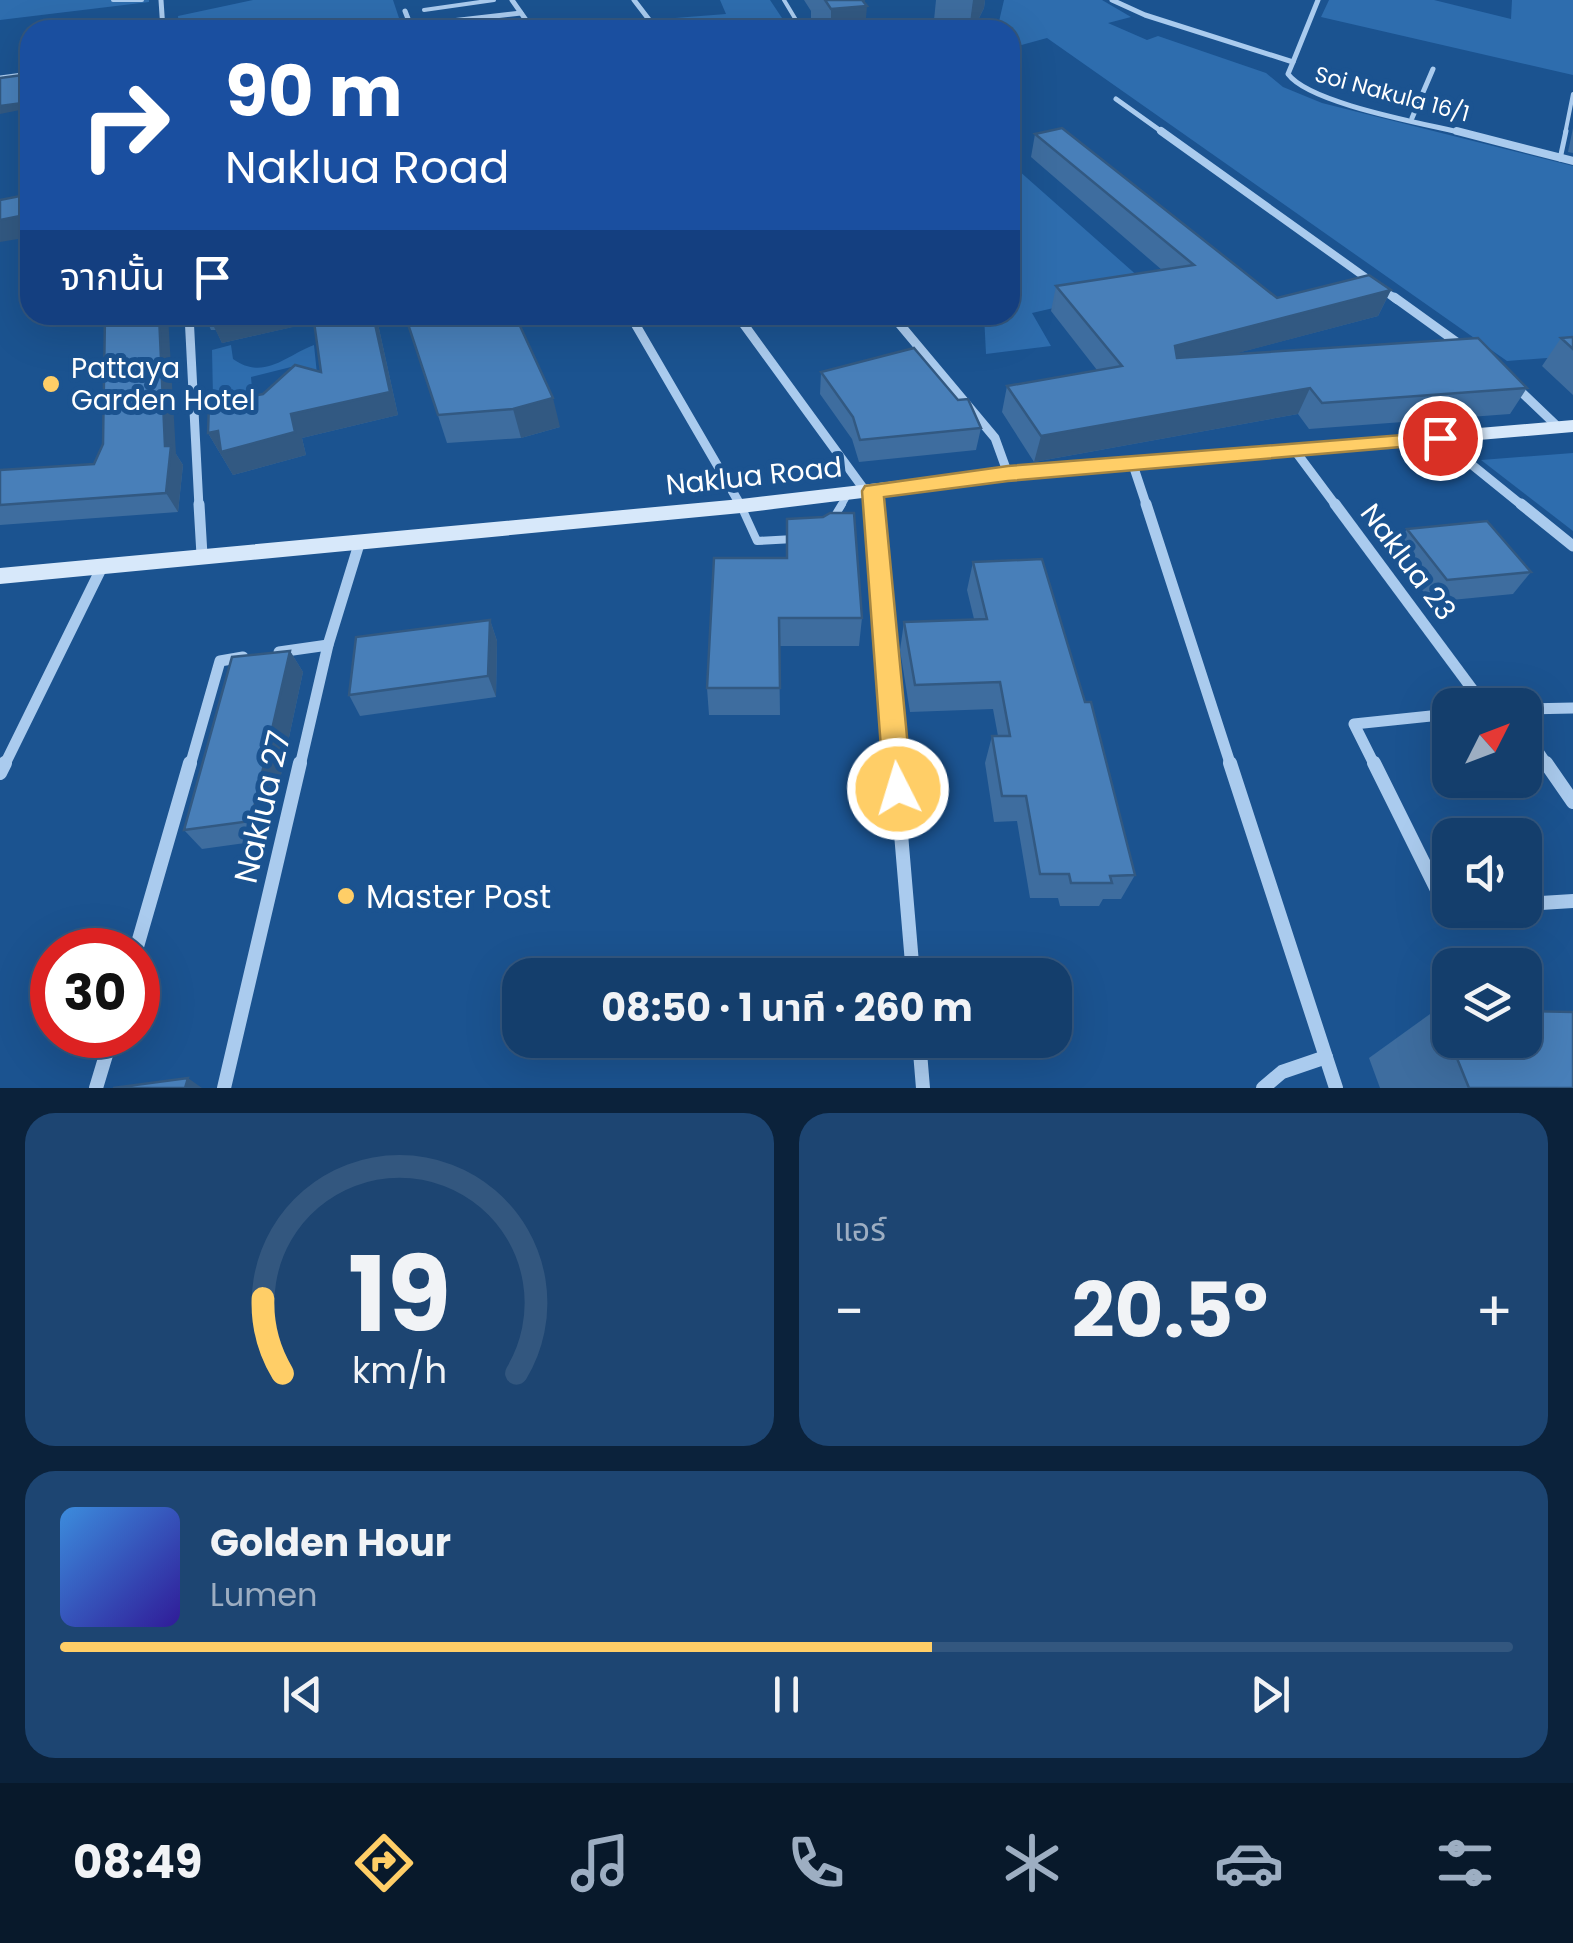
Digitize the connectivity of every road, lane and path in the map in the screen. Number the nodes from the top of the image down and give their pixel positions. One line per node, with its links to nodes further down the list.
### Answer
1 (113, 0): 2 (lane)
2 (142, 0)
3 (494, 0): 8 (lane)
4 (512, 0): 10 (street)
5 (634, 0): 14 (street)
6 (1112, 0): 15 (street, Soi Nakula 16/1)
7 (1318, 0): 15 (street)
8 (424, 10)
9 (405, 11): 11 (street)
10 (521, 13): 12 (street); 13 (street)
11 (409, 20)
12 (470, 20)
13 (526, 20)
14 (650, 20)
15 (1293, 62): 19 (street, Soi Nakula 16/1)
16 (1432, 69): 19 (street)
17 (1573, 94): 20 (lane)
18 (1116, 99): 26 (street)
19 (1412, 118): 20 (street, Soi Nakula 16/1)
20 (1560, 159): 21 (street, Soi Nakula 16/1)
21 (1573, 161)
22 (189, 325): 29 (street)
23 (636, 325): 36 (street)
24 (744, 325): 35 (street)
25 (900, 325): 34 (street)
26 (1465, 348)
27 (1502, 374): 30 (street)
28 (214, 414): 29 (lane)
29 (196, 419): 41 (street)
30 (1566, 426): 31 (street, Naklua Road)
31 (1440, 438): 32 (street, Naklua Road); 40 (street)
32 (1293, 448): 33 (street, Naklua Road); 45 (street, Naklua 23)
33 (1132, 462): 34 (street, Naklua Road); 57 (street)
34 (1008, 474): 35 (street, Naklua Road)
35 (863, 493): 36 (street, Naklua Road); 37 (lane); 56 (street)
36 (742, 506): 38 (lane); 39 (street, Naklua Road)
37 (830, 524)
38 (806, 538)
39 (361, 540): 41 (street, Naklua Road); 44 (street, Naklua 27)
40 (1573, 546)
41 (202, 555): 42 (street, Naklua Road)
42 (102, 567): 43 (street, Naklua Road); 50 (street)
43 (0, 576)
44 (328, 645): 55 (street); 61 (street, Naklua 27)
45 (1471, 688)
46 (1573, 708): 47 (street)
47 (1542, 709)
48 (1432, 716): 52 (street)
49 (1542, 757): 51 (street)
50 (0, 773)
51 (1573, 802)
52 (1432, 880)
53 (1573, 901): 54 (street)
54 (1542, 903)
55 (142, 928)
56 (911, 958)
57 (1326, 1056): 63 (street); 64 (street)
58 (105, 1058): 60 (street)
59 (920, 1058): 62 (street)
60 (96, 1088)
61 (224, 1088)
62 (923, 1088)
63 (1263, 1088)
64 (1336, 1088)

